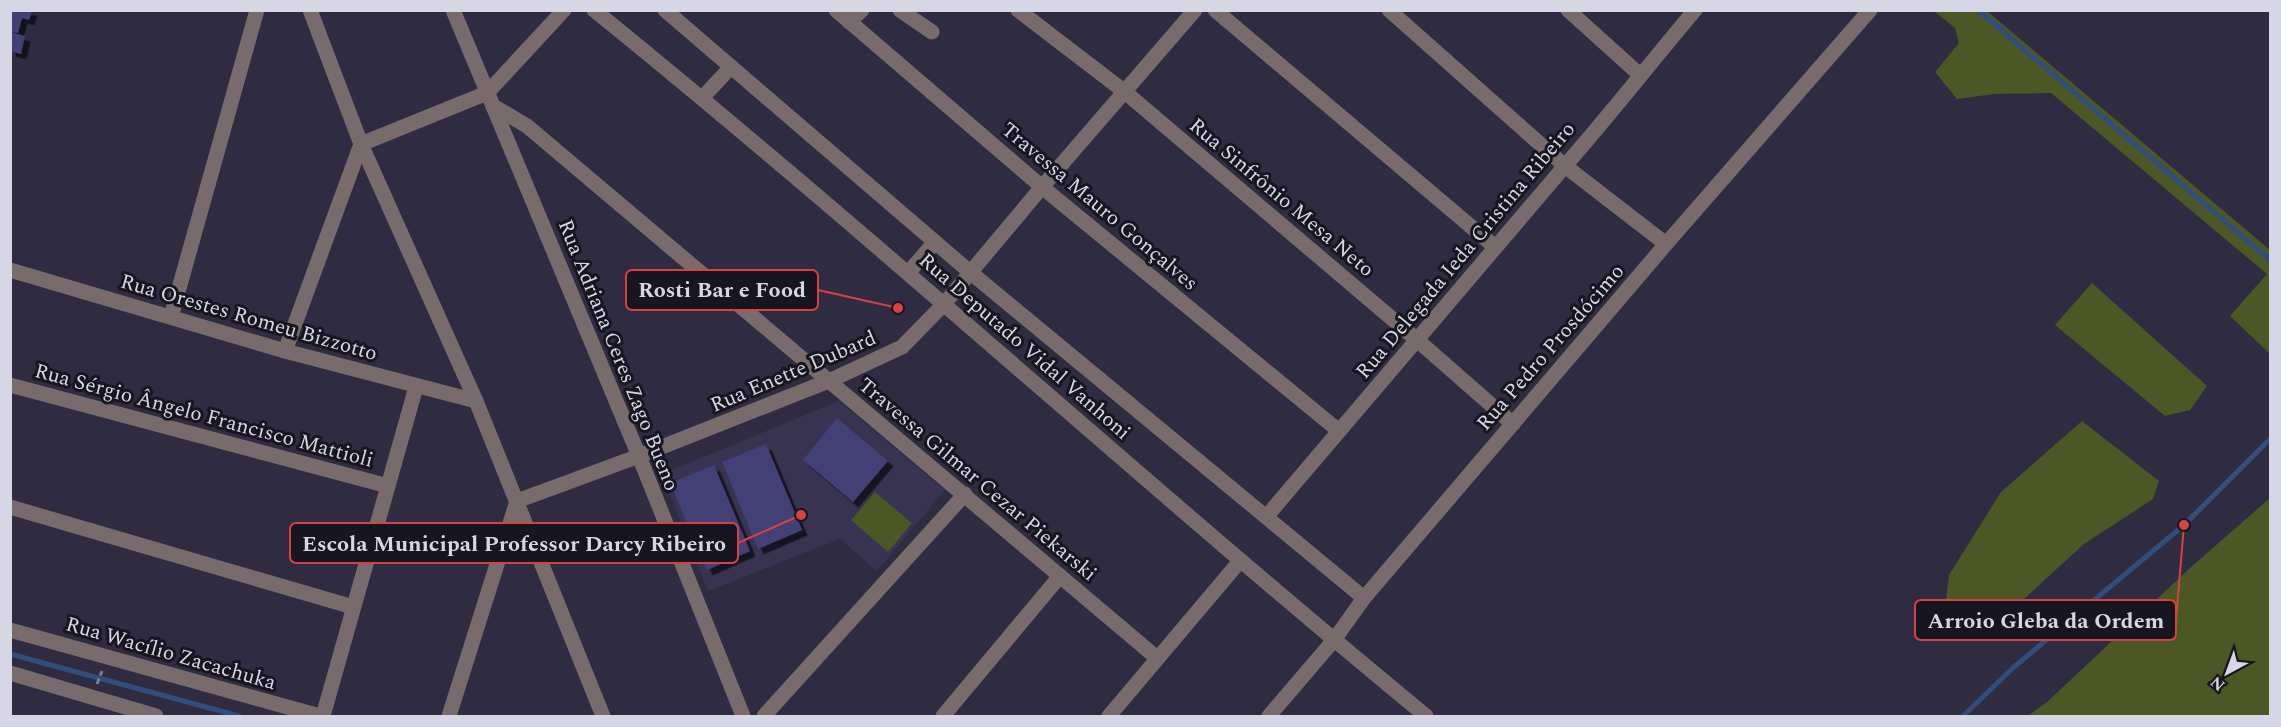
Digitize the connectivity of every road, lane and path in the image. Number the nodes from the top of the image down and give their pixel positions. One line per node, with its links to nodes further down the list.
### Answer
1 (257, 10): 34 (street)
2 (310, 10): 24 (street)
3 (453, 10): 23 (street, Rua Adriana Ceres Zago Bueno)
4 (564, 10): 23 (street)
5 (594, 10): 22 (street, Rua Deputado Vidal Vanhoni)
6 (665, 10): 19 (street, Rua Deputado Vidal Vanhoni)
7 (836, 10): 17 (street, Travessa Mauro Gonçalves)
8 (862, 10): 17 (street)
9 (900, 10): 18 (street)
10 (1018, 10): 21 (street, Rua Sinfrônio Mesa Neto)
11 (1195, 10): 21 (street, Rua Enette Dubard)
12 (1215, 10): 29 (street)
13 (1389, 10): 25 (street)
14 (1568, 10): 20 (street)
15 (1695, 10): 20 (street, Rua Delegada Ieda Cristina Ribeiro)
16 (1870, 10): 28 (street, Rua Pedro Prosdócimo)
17 (849, 22): 26 (street, Travessa Mauro Gonçalves)
18 (932, 32)
19 (731, 67): 22 (street); 27 (street, Rua Deputado Vidal Vanhoni)
20 (1639, 74): 25 (street, Rua Delegada Ieda Cristina Ribeiro)
21 (1125, 92): 26 (street, Rua Enette Dubard); 35 (street, Rua Sinfrônio Mesa Neto)
22 (702, 98): 32 (street, Rua Deputado Vidal Vanhoni)
23 (490, 99): 24 (street); 37 (street, Travessa Gilmar Cezar Piekarski); 43 (street, Rua Adriana Ceres Zago Bueno)
24 (361, 144): 36 (street); 40 (street)
25 (1565, 166): 28 (street); 29 (street, Rua Delegada Ieda Cristina Ribeiro)
26 (1042, 187): 31 (street, Rua Enette Dubard); 42 (street, Travessa Mauro Gonçalves)
27 (935, 242): 31 (street, Rua Deputado Vidal Vanhoni); 32 (street)
28 (1666, 244): 41 (street, Rua Pedro Prosdócimo)
29 (1494, 246): 35 (street, Rua Delegada Ieda Cristina Ribeiro)
30 (10, 270): 34 (street, Rua Orestes Romeu Bizzotto)
31 (970, 272): 33 (street, Rua Enette Dubard); 48 (street, Rua Deputado Vidal Vanhoni)
32 (908, 273): 33 (street, Rua Deputado Vidal Vanhoni)
33 (944, 304): 37 (street, Rua Enette Dubard); 49 (street, Rua Deputado Vidal Vanhoni)
34 (171, 317): 36 (street, Rua Orestes Romeu Bizzotto)
35 (1416, 339): 41 (street, Rua Sinfrônio Mesa Neto); 42 (street, Rua Delegada Ieda Cristina Ribeiro)
36 (285, 351): 39 (street, Rua Orestes Romeu Bizzotto)
37 (831, 380): 43 (street, Rua Enette Dubard); 45 (street, Travessa Gilmar Cezar Piekarski)
38 (10, 385): 44 (street, Rua Sérgio Ângelo Francisco Mattioli)
39 (416, 387): 40 (street, Rua Orestes Romeu Bizzotto); 44 (street)
40 (476, 401): 46 (street)
41 (1513, 424): 51 (street, Rua Pedro Prosdócimo)
42 (1339, 431): 48 (street, Rua Delegada Ieda Cristina Ribeiro)
43 (639, 456): 46 (street, Rua Enette Dubard); 63 (street, Rua Adriana Ceres Zago Bueno)
44 (388, 486): 52 (street)
45 (965, 494): 50 (street, Travessa Gilmar Cezar Piekarski); 64 (street)
46 (517, 501): 61 (street); 62 (street)
47 (10, 507): 52 (street)
48 (1266, 517): 51 (street, Rua Deputado Vidal Vanhoni)
49 (1240, 561): 54 (street, Rua Deputado Vidal Vanhoni); 56 (street)
50 (1060, 576): 56 (street, Travessa Gilmar Cezar Piekarski); 65 (street)
51 (1364, 598): 54 (street, Rua Pedro Prosdócimo)
52 (353, 607): 60 (street)
53 (10, 630): 55 (street, Rua Wacílio Zacachuka)
54 (1334, 640): 67 (street, Rua Pedro Prosdócimo); 68 (street, Rua Deputado Vidal Vanhoni)
55 (107, 657): 58 (path); 60 (street, Rua Wacílio Zacachuka)
56 (1157, 658): 66 (street)
57 (10, 673): 58 (street)
58 (92, 697): 59 (street)
59 (156, 717)
60 (322, 717)
61 (449, 717)
62 (603, 717)
63 (743, 717)
64 (764, 717)
65 (943, 717)
66 (1109, 717)
67 (1269, 717)
68 (1426, 717)

